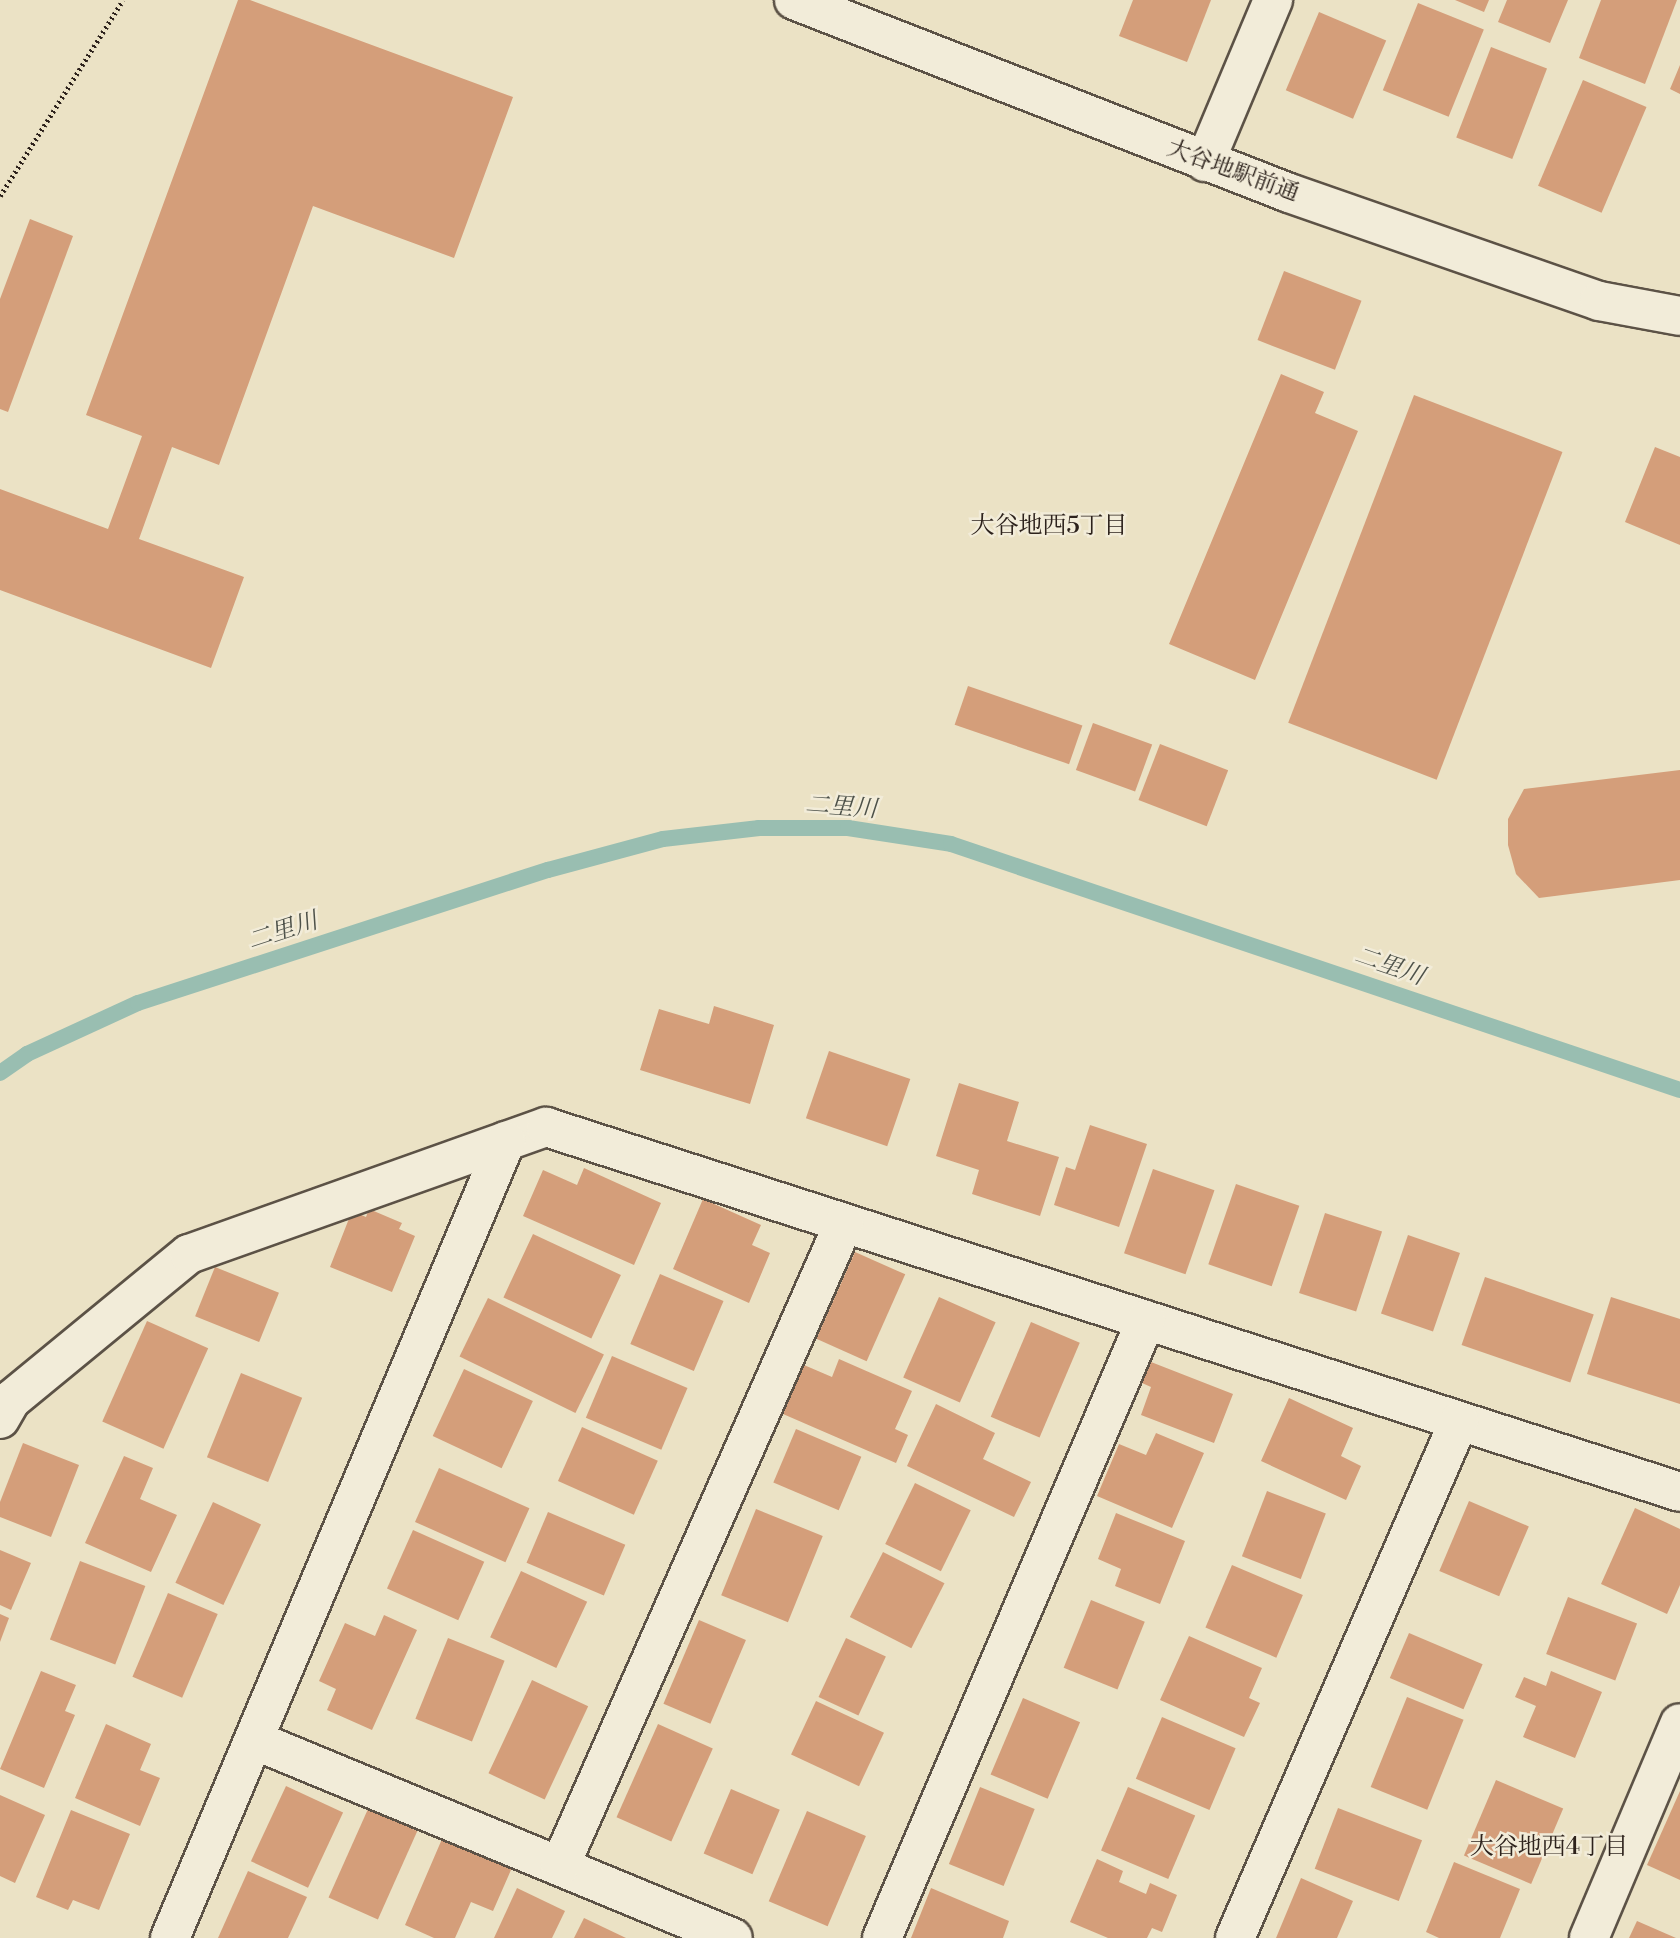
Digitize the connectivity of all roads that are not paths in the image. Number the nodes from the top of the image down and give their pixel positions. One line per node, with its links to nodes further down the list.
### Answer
1 (794, 0): 3 (street, 大谷地駅前通)
2 (1273, 0): 3 (street)
3 (1205, 162): 4 (street, 大谷地駅前通)
4 (1680, 316)
5 (506, 1141): 6 (street); 8 (street); 12 (street)
6 (844, 1223): 7 (street); 13 (street)
7 (1146, 1320): 9 (street); 16 (street)
8 (0, 1419)
9 (1459, 1421): 10 (street); 17 (street)
10 (1680, 1492)
11 (1680, 1723): 18 (street)
12 (254, 1740): 13 (street); 14 (street)
13 (560, 1866): 15 (street)
14 (170, 1938)
15 (733, 1938)
16 (882, 1938)
17 (1235, 1938)
18 (1589, 1938)

